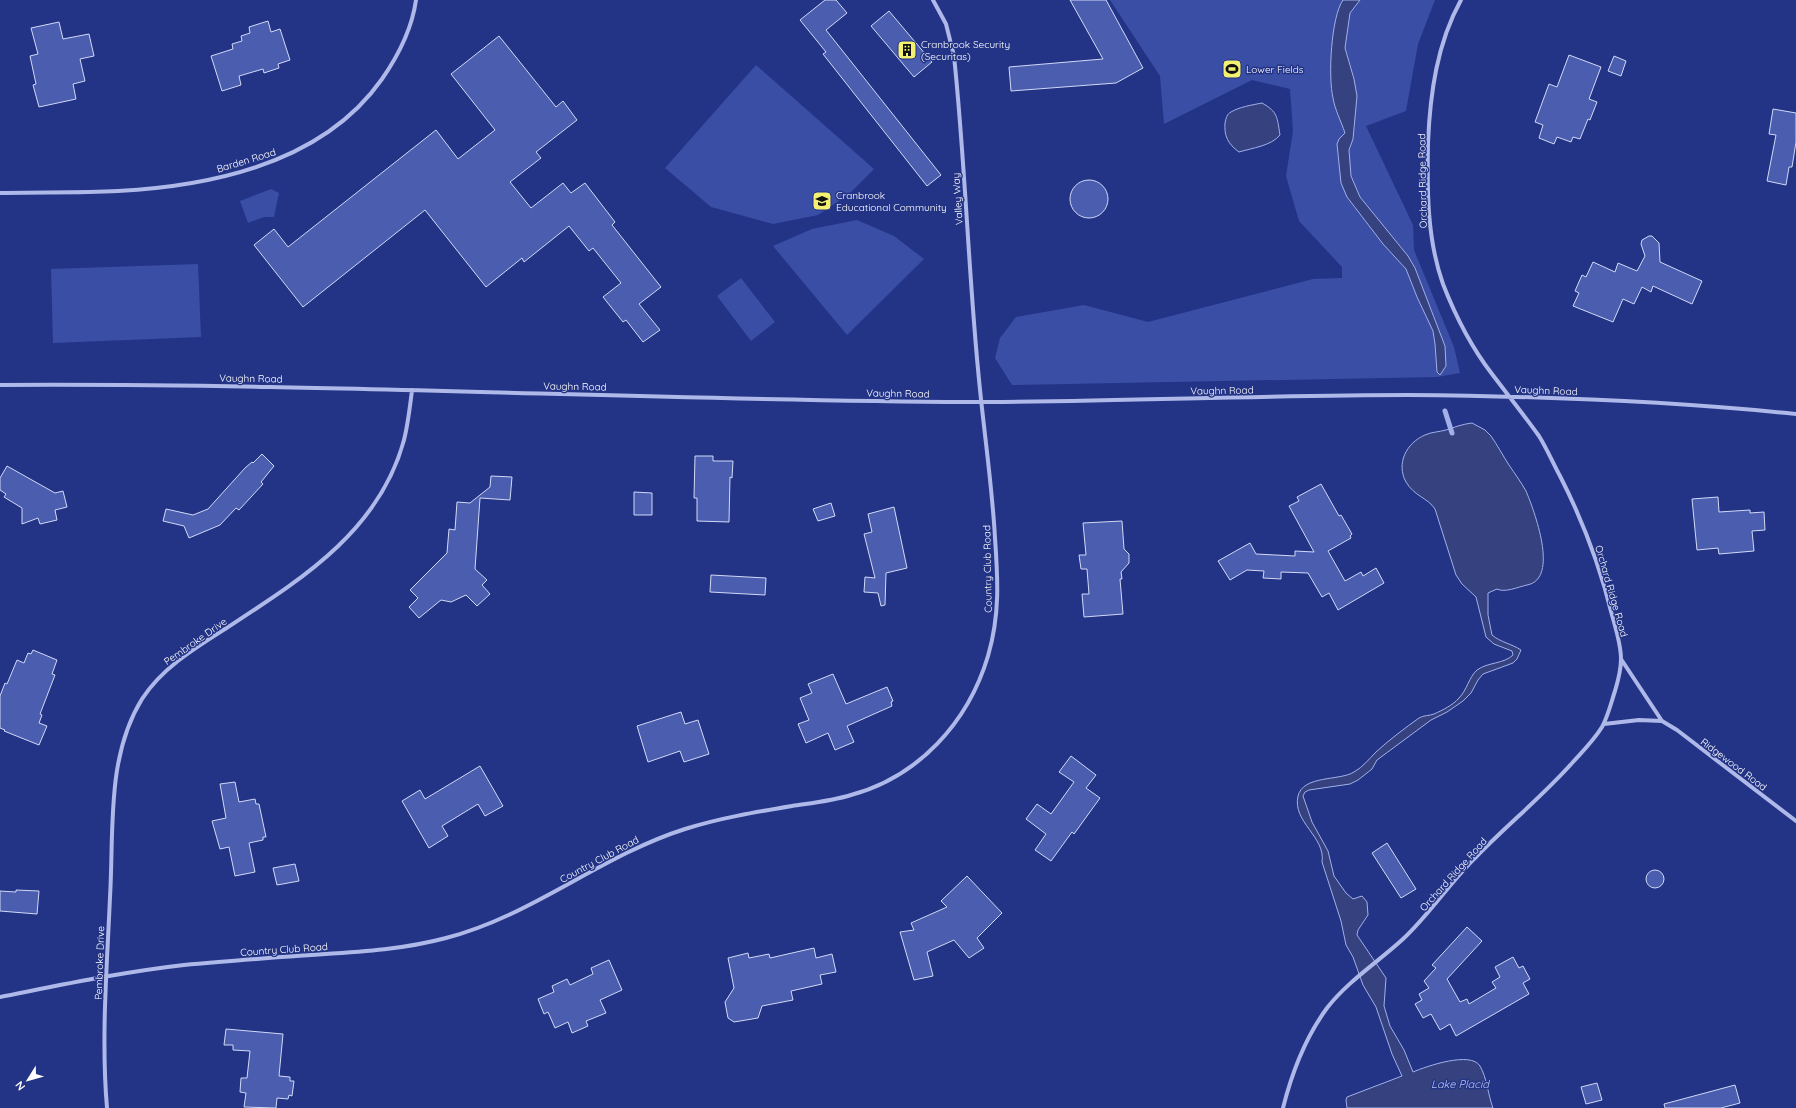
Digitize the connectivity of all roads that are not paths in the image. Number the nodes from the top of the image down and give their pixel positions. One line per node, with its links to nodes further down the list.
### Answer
1 (416, 0): 4 (street, Barden Road)
2 (934, 0): 8 (street, Valley Way)
3 (1461, 0): 7 (street, Orchard Ridge Road)
4 (0, 193)
5 (0, 385): 6 (street, Vaughn Road)
6 (412, 390): 8 (street, Vaughn Road); 14 (street, Pembroke Drive)
7 (1511, 397): 8 (street, Vaughn Road); 9 (street, Vaughn Road); 10 (street, Orchard Ridge Road)
8 (981, 402): 14 (street, Country Club Road)
9 (1796, 414)
10 (1621, 659): 11 (street, Ridgewood Road); 12 (street, Orchard Ridge Road)
11 (1662, 721): 12 (street, Ridgewood Road); 13 (street, Ridgewood Road)
12 (1604, 724): 17 (street, Orchard Ridge Road)
13 (1796, 821)
14 (106, 976): 15 (street, Country Club Road); 16 (street, Pembroke Drive)
15 (0, 997)
16 (107, 1108)
17 (1283, 1108)

